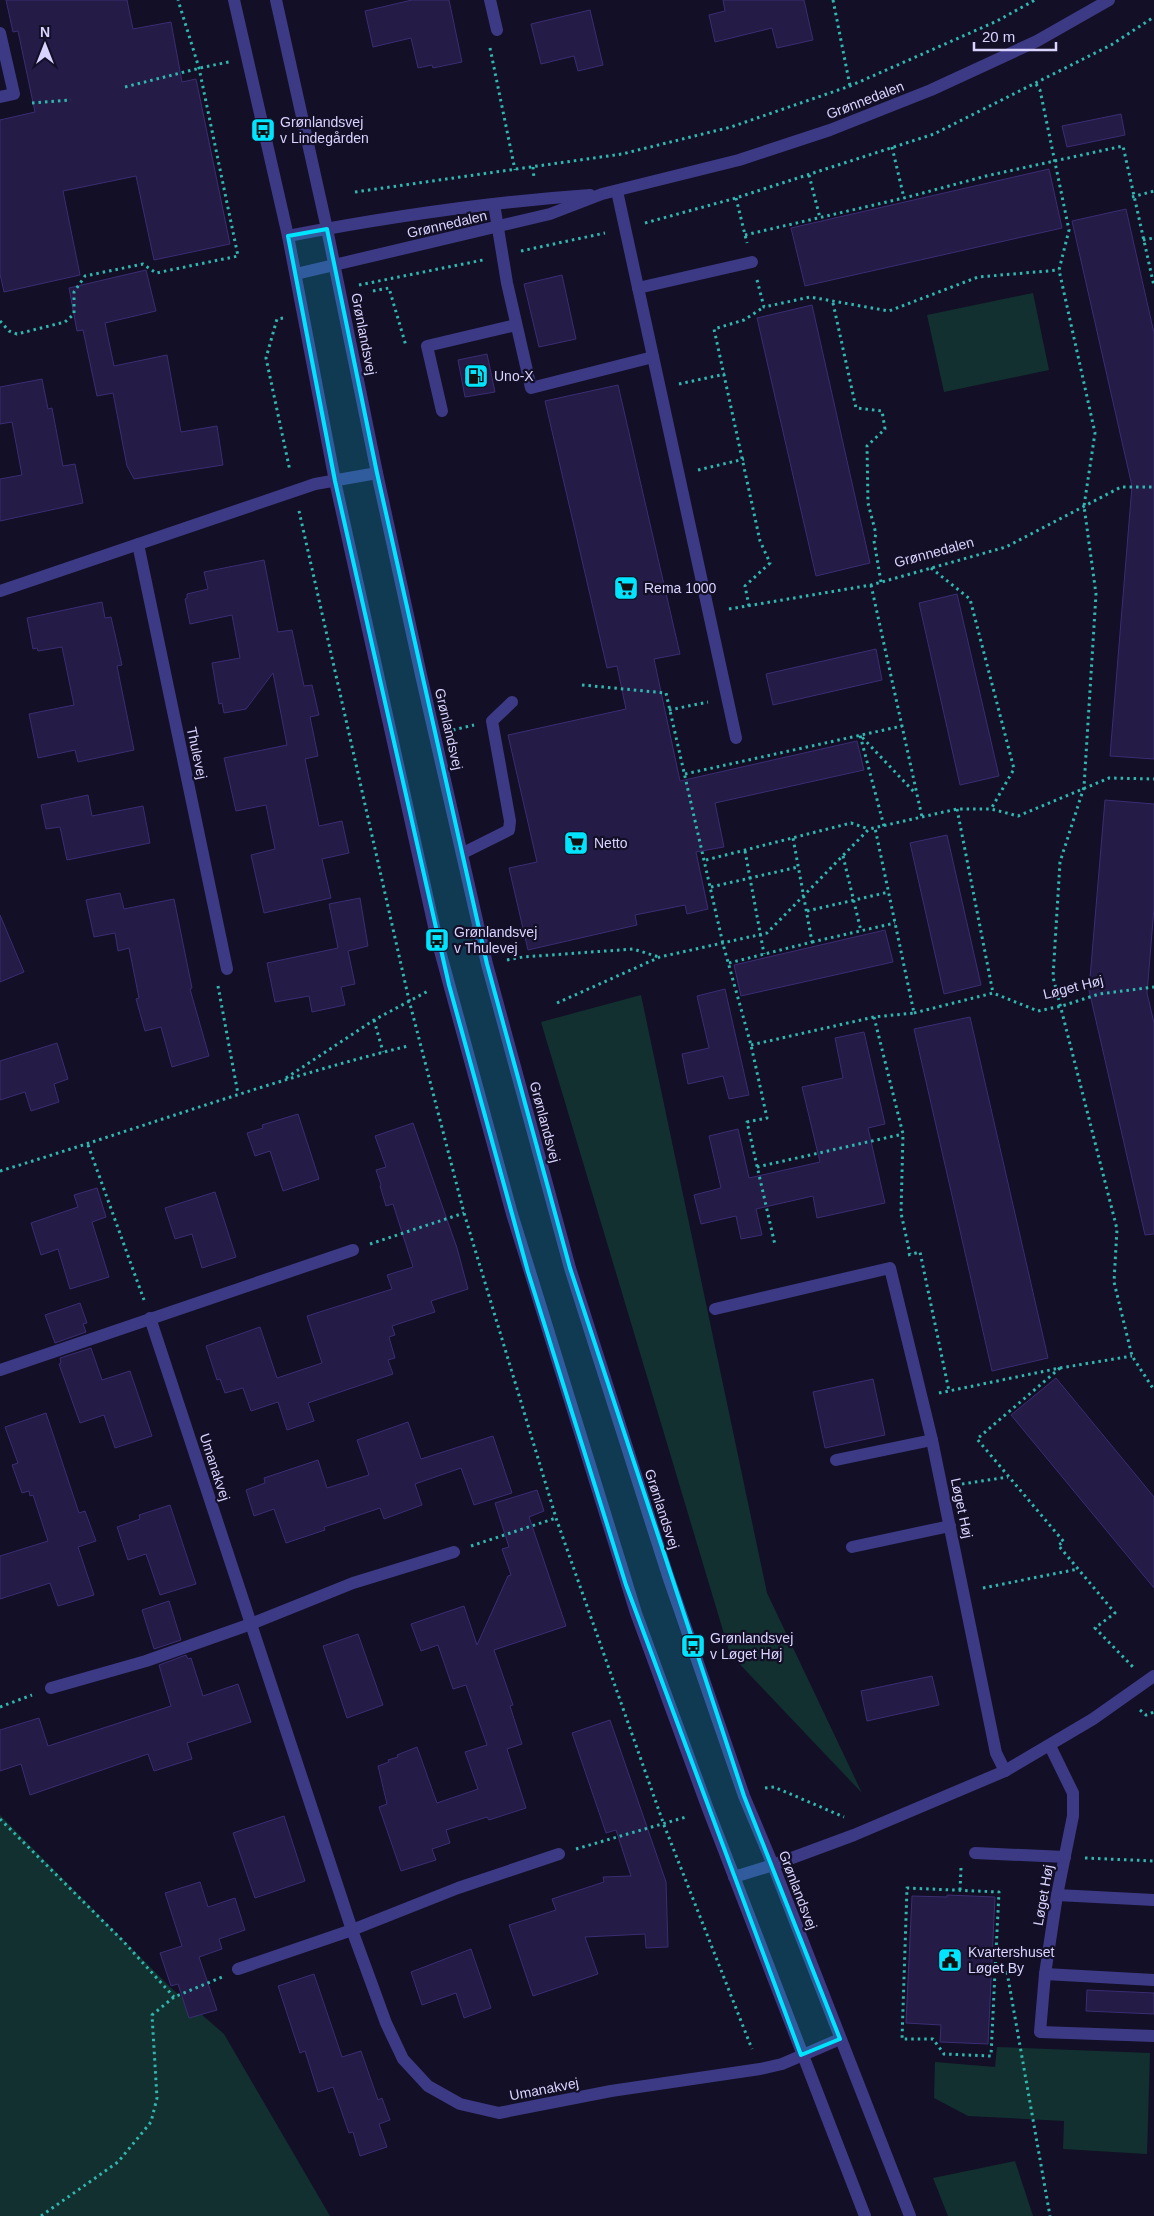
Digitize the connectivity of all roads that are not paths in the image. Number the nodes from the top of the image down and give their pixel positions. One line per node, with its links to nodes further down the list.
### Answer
1 (234, 0): 13 (street)
2 (276, 0): 12 (street, Grønlandsvej)
3 (490, 0): 5 (street)
4 (1109, 0): 8 (street, Grønnedalen)
5 (497, 30)
6 (0, 33): 7 (street)
7 (0, 97)
8 (617, 191): 9 (street, Grønnedalen); 17 (street)
9 (602, 194): 10 (street, Grønnedalen); 11 (street, Grønnedalen)
10 (494, 204): 11 (street); 12 (street, Grønnedalen)
11 (497, 228): 15 (street, Grønnedalen); 18 (street)
12 (327, 229): 13 (street, Grønnedalen); 15 (street, Grønlandsvej)
13 (288, 236): 16 (street)
14 (752, 262): 17 (street)
15 (335, 265): 16 (street, Grønnedalen); 21 (street, Grønlandsvej)
16 (296, 274): 22 (street)
17 (638, 288): 19 (street)
18 (516, 326): 19 (street); 20 (street)
19 (653, 357): 26 (street)
20 (442, 411)
21 (377, 473): 22 (street); 27 (street, Grønlandsvej)
22 (336, 481): 23 (street); 47 (street)
23 (138, 544): 24 (street); 28 (street, Thulevej)
24 (0, 591)
25 (512, 702): 27 (street)
26 (736, 738)
27 (462, 853): 46 (street, Grønlandsvej)
28 (227, 969)
29 (353, 1250): 31 (street)
30 (715, 1310): 33 (street, Løget Høj)
31 (150, 1318): 32 (street); 38 (street, Umanakvej)
32 (0, 1370)
33 (932, 1440): 34 (street); 35 (street, Løget Høj)
34 (836, 1460)
35 (950, 1526): 36 (street); 42 (street, Løget Høj)
36 (852, 1547)
37 (454, 1552): 38 (street)
38 (251, 1624): 40 (street); 50 (street, Umanakvej)
39 (1151, 1679): 41 (street)
40 (51, 1688)
41 (1050, 1746): 42 (street); 45 (street, Løget Høj)
42 (1005, 1771): 46 (street)
43 (975, 1853): 45 (street)
44 (559, 1854): 50 (street)
45 (1065, 1857): 48 (street, Løget Høj)
46 (773, 1865): 47 (street); 55 (street, Grønlandsvej)
47 (734, 1877): 56 (street)
48 (1057, 1895): 49 (street); 52 (street, Løget Høj)
49 (1154, 1900)
50 (352, 1930): 51 (street); 56 (street, Umanakvej)
51 (238, 1969)
52 (1045, 1974): 53 (street); 54 (street, Løget Høj)
53 (1154, 1980)
54 (1154, 2036)
55 (840, 2039): 56 (street, Umanakvej); 58 (street, Grønlandsvej)
56 (802, 2055): 57 (street)
57 (865, 2216)
58 (910, 2216)

